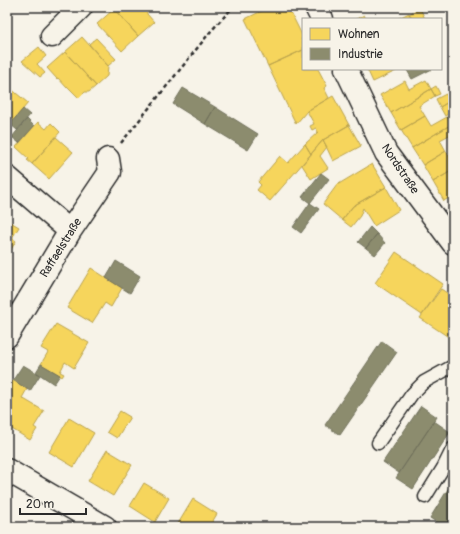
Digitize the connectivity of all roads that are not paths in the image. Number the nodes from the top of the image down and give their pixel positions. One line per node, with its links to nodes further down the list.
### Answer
1 (316, 7): 3 (street)
2 (71, 10): 4 (street)
3 (322, 18)
4 (52, 36)
5 (346, 70): 9 (street, Nordstraße)
6 (108, 159): 8 (street, Raffaelstraße)
7 (7, 177): 8 (street)
8 (70, 232): 10 (street, Raffaelstraße)
9 (453, 242)
10 (7, 336)
11 (453, 366): 12 (lane)
12 (378, 443)
13 (453, 448): 15 (lane)
14 (7, 470): 16 (street)
15 (425, 497)
16 (105, 527)

